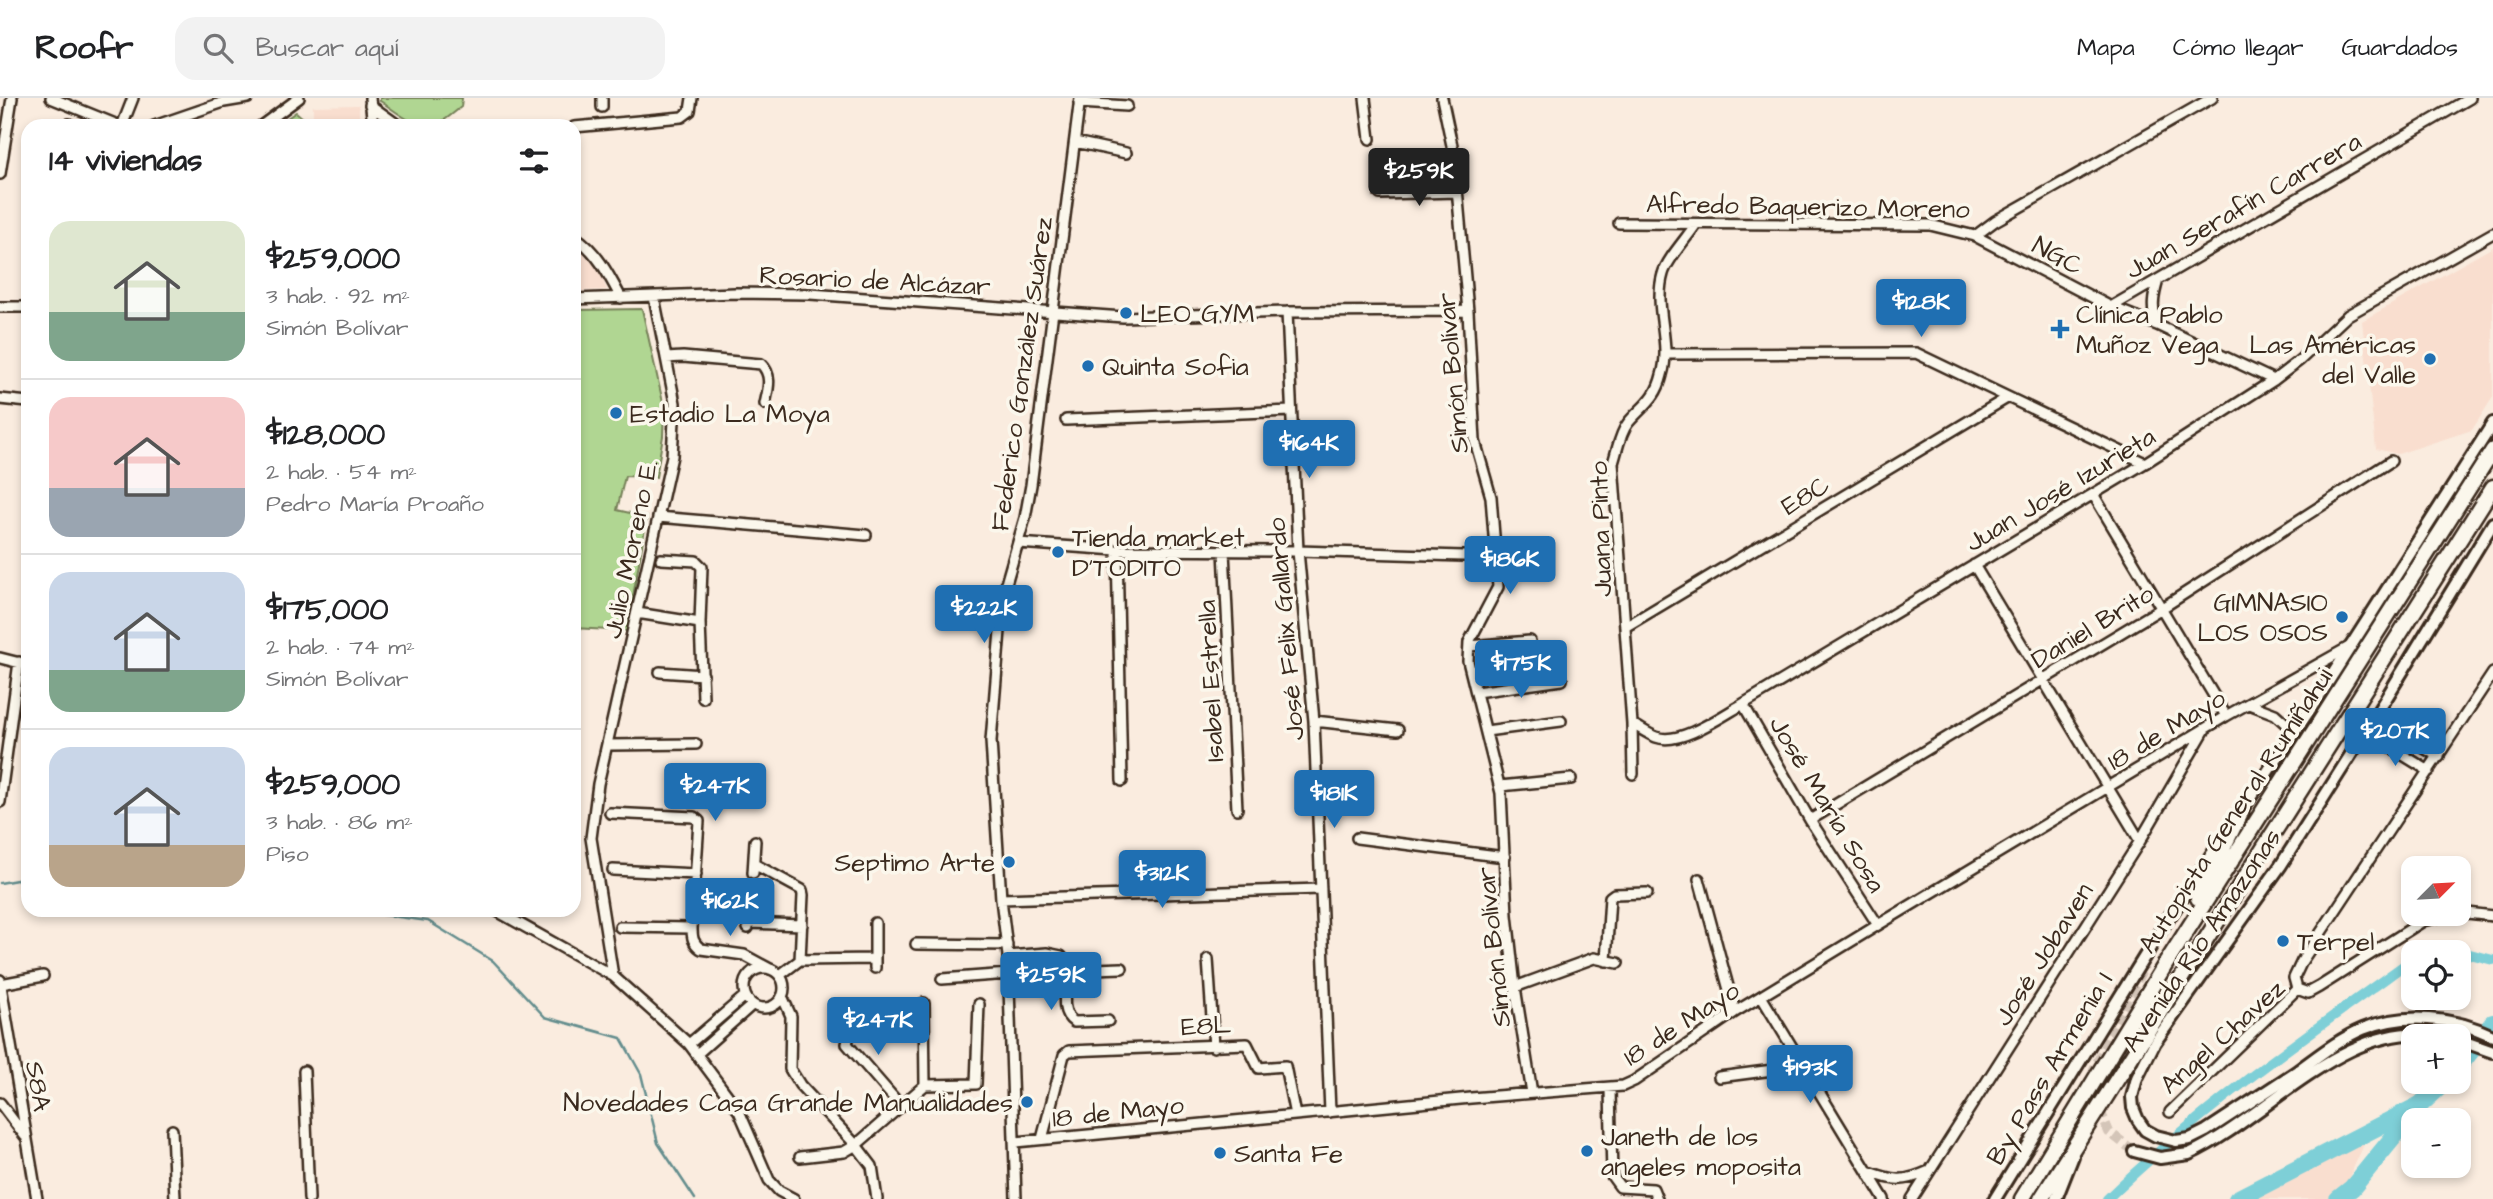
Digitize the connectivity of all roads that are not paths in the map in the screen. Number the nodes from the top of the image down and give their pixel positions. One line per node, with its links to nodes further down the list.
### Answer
1 (12, 98): 25 (street)
2 (51, 98): 16 (street)
3 (133, 98): 17 (street)
4 (203, 98): 13 (street)
5 (248, 98): 13 (street)
6 (299, 98): 19 (street)
7 (692, 98): 21 (street)
8 (1365, 98): 22 (street)
9 (1442, 98): 26 (street, Simón Bolívar)
10 (2212, 98): 31 (street, Alfredo Baquerizo Moreno)
11 (2470, 98): 33 (street, Juan Serafín Carrera)
12 (1080, 101): 15 (street); 23 (street, Federico González Suárez)
13 (224, 102): 18 (street)
14 (370, 102): 20 (street)
15 (1127, 106)
16 (104, 119)
17 (124, 119)
18 (174, 119)
19 (270, 119)
20 (391, 119)
21 (581, 126)
22 (1370, 139)
23 (1075, 142): 24 (street); 41 (street, Federico González Suárez)
24 (1126, 153)
25 (0, 174)
26 (1457, 192): 27 (street); 40 (street, Simón Bolívar)
27 (1380, 194)
28 (1619, 223): 29 (street, Alfredo Baquerizo Moreno)
29 (1696, 224): 31 (street, Alfredo Baquerizo Moreno); 44 (street, Juana Pinto)
30 (2493, 233): 46 (street, Juan José Izurieta)
31 (1976, 236): 39 (street, NGC)
32 (581, 241): 35 (street)
33 (2158, 281): 39 (street, Juan Serafín Carrera); 43 (street)
34 (654, 297): 35 (street, Rosario de Alcázar); 41 (street, Rosario de Alcázar); 45 (street, Julio Moreno E.)
35 (621, 298): 36 (street, Rosario de Alcázar)
36 (581, 299)
37 (0, 307): 38 (street)
38 (21, 307)
39 (2111, 307): 43 (street, NGC)
40 (1468, 311): 42 (street, Rosario de Alcázar); 66 (street, Simón Bolívar)
41 (1053, 312): 42 (street, Rosario de Alcázar); 62 (street, Federico González Suárez)
42 (1287, 312): 51 (street, José Felix Gallardo)
43 (2157, 325): 46 (street, NGC)
44 (1667, 354): 47 (street); 72 (street, Juana Pinto)
45 (666, 358): 50 (street); 59 (street, Julio Moreno E.)
46 (2274, 380): 56 (street, Juan José Izurieta)
47 (2007, 398): 56 (street); 72 (street, E8C)
48 (0, 399): 49 (street)
49 (21, 401)
50 (765, 404)
51 (1291, 411): 52 (street); 65 (street, José Felix Gallardo)
52 (1066, 420)
53 (2493, 423): 75 (main road, By Pass Armenia I)
54 (2493, 450): 140 (highway, Autopista General Rumiñahui)
55 (2391, 461): 69 (street, Daniel Brito)
56 (2145, 463): 58 (street, Juan José Izurieta)
57 (2493, 487): 181 (highway, Autopista General Rumiñahui)
58 (2093, 494): 68 (street, Juan José Izurieta); 69 (street)
59 (658, 517): 61 (street); 70 (street, Julio Moreno E.)
60 (2493, 523): 89 (main road, Avenida Río Amazonas)
61 (866, 535)
62 (1018, 543): 63 (street); 121 (street, Federico González Suárez)
63 (1117, 550): 64 (street); 104 (street)
64 (1224, 551): 65 (street); 108 (street, Isabel Estrella)
65 (1298, 551): 66 (street); 90 (street, José Felix Gallardo)
66 (1496, 557): 74 (street, Simón Bolívar)
67 (662, 559): 71 (street)
68 (1974, 565): 83 (street); 86 (street, Juan José Izurieta)
69 (2162, 608): 83 (street, Daniel Brito); 88 (street)
70 (637, 613): 71 (street); 99 (street, Julio Moreno E.)
71 (699, 622): 81 (street)
72 (1625, 627): 92 (street, Juana Pinto)
73 (1530, 641): 74 (street)
74 (1469, 646): 84 (street, Simón Bolívar)
75 (2351, 646): 87 (street, 18 de Mayo); 96 (main road, By Pass Armenia I)
76 (0, 658): 77 (street)
77 (21, 663)
78 (660, 672): 81 (street)
79 (2493, 673): 100 (street)
80 (21, 675): 107 (street)
81 (703, 675): 85 (street)
82 (1562, 680): 84 (street)
83 (2043, 680): 106 (street); 111 (street, Daniel Brito)
84 (1476, 692): 95 (street, Simón Bolívar)
85 (704, 698)
86 (1743, 704): 92 (street, Juan José Izurieta); 111 (street, José María Sosa)
87 (2249, 704): 88 (street, 18 de Mayo); 96 (street, 18 de Mayo)
88 (2226, 716): 94 (street, 18 de Mayo)
89 (2374, 718): 97 (main road, Avenida Río Amazonas); 100 (street)
90 (1314, 721): 93 (street); 119 (street, José Felix Gallardo)
91 (1561, 721): 95 (street)
92 (1632, 723): 102 (street, Juana Pinto)
93 (1398, 730)
94 (2205, 730): 106 (street, 18 de Mayo); 114 (street, José Jobaven)
95 (1486, 731): 105 (street, Simón Bolívar)
96 (2295, 732): 109 (main road, By Pass Armenia I)
97 (2365, 732): 101 (street); 163 (main road, Avenida Río Amazonas)
98 (696, 744): 99 (street)
99 (608, 745): 148 (street, Julio Moreno E.)
100 (2439, 757): 101 (street)
101 (2429, 771): 152 (street)
102 (1633, 774)
103 (1571, 779): 105 (street)
104 (1122, 781)
105 (1500, 786): 115 (street, Simón Bolívar)
106 (2108, 788): 114 (street); 128 (street, 18 de Mayo)
107 (0, 802)
108 (1237, 809)
109 (2241, 812): 140 (highway); 199 (main road, By Pass Armenia I)
110 (610, 813): 117 (street)
111 (1810, 820): 128 (street, José María Sosa)
112 (1357, 838): 115 (street)
113 (755, 841): 127 (street)
114 (2140, 841): 188 (street, José Jobaven)
115 (1505, 857): 151 (street, Simón Bolívar)
116 (613, 870): 117 (street)
117 (696, 874): 131 (street)
118 (1699, 879): 160 (street)
119 (1321, 889): 121 (street); 177 (street, José Felix Gallardo)
120 (1647, 893): 138 (street)
121 (1001, 899): 133 (street, Federico González Suárez)
122 (750, 909): 127 (street)
123 (2471, 913): 124 (street)
124 (2493, 916)
125 (508, 917): 148 (street)
126 (875, 923): 137 (street)
127 (802, 925): 137 (street)
128 (1878, 925): 155 (street, 18 de Mayo)
129 (2415, 926): 152 (street, Angel Chavez)
130 (620, 927): 131 (street)
131 (692, 928): 135 (street)
132 (916, 944): 133 (street)
133 (1007, 945): 134 (street, Federico González Suárez)
134 (1008, 956): 143 (street); 145 (street, Federico González Suárez)
135 (752, 958): 141 (street); 144 (street)
136 (1208, 959): 166 (street)
137 (800, 960): 146 (street)
138 (1606, 961): 139 (street); 151 (street)
139 (1618, 963)
140 (2165, 965): 200 (highway, Autopista General Rumiñahui)
141 (771, 968): 144 (street); 146 (street)
142 (1122, 968): 143 (street)
143 (1067, 971): 161 (street)
144 (755, 972): 153 (street)
145 (1009, 974): 149 (street); 184 (street, Federico González Suárez)
146 (780, 975): 154 (street)
147 (43, 976): 150 (street)
148 (613, 976): 164 (street)
149 (942, 979)
150 (0, 982): 182 (street, S8A)
151 (1515, 987): 174 (street, Simón Bolívar)
152 (2297, 989): 178 (street, Angel Chavez)
153 (745, 996): 158 (street); 164 (street)
154 (782, 996): 158 (street); 185 (street)
155 (1760, 996): 160 (street, 18 de Mayo); 169 (street)
156 (924, 1003): 172 (street)
157 (979, 1004): 172 (street)
158 (752, 1005): 168 (street)
159 (855, 1008): 176 (street)
160 (1735, 1012): 173 (street, 18 de Mayo)
161 (1108, 1021)
162 (2401, 1036): 186 (main road)
163 (2493, 1036)
164 (688, 1044): 168 (street)
165 (2471, 1044): 167 (main road)
166 (1214, 1046): 179 (street, E8L); 183 (street, E8L)
167 (2493, 1052)
168 (697, 1054): 193 (street)
169 (1804, 1066): 171 (street); 189 (street)
170 (304, 1071): 192 (street)
171 (1719, 1077)
172 (925, 1085): 176 (street)
173 (1610, 1088): 174 (street, 18 de Mayo); 196 (street)
174 (1532, 1093): 177 (street, 18 de Mayo)
175 (0, 1103): 182 (street)
176 (900, 1105): 185 (street)
177 (1330, 1112): 179 (street, 18 de Mayo)
178 (2170, 1112)
179 (1294, 1115): 183 (street, 18 de Mayo)
180 (172, 1130): 191 (street)
181 (2081, 1135): 201 (highway, Autopista General Rumiñahui); 202 (main road)
182 (26, 1137): 190 (street, S8A)
183 (1042, 1139): 184 (street, 18 de Mayo)
184 (1016, 1142): 195 (street, Federico González Suárez)
185 (856, 1145): 187 (street); 194 (street)
186 (2134, 1152)
187 (800, 1157)
188 (1931, 1170): 189 (street); 198 (street, José Jobaven)
189 (1867, 1171): 197 (street)
190 (37, 1199)
191 (175, 1199)
192 (309, 1199)
193 (794, 1199)
194 (877, 1199)
195 (1016, 1199)
196 (1657, 1199)
197 (1884, 1199)
198 (1912, 1199)
199 (1995, 1199)
200 (2022, 1199)
201 (2040, 1199)
202 (2056, 1199)

